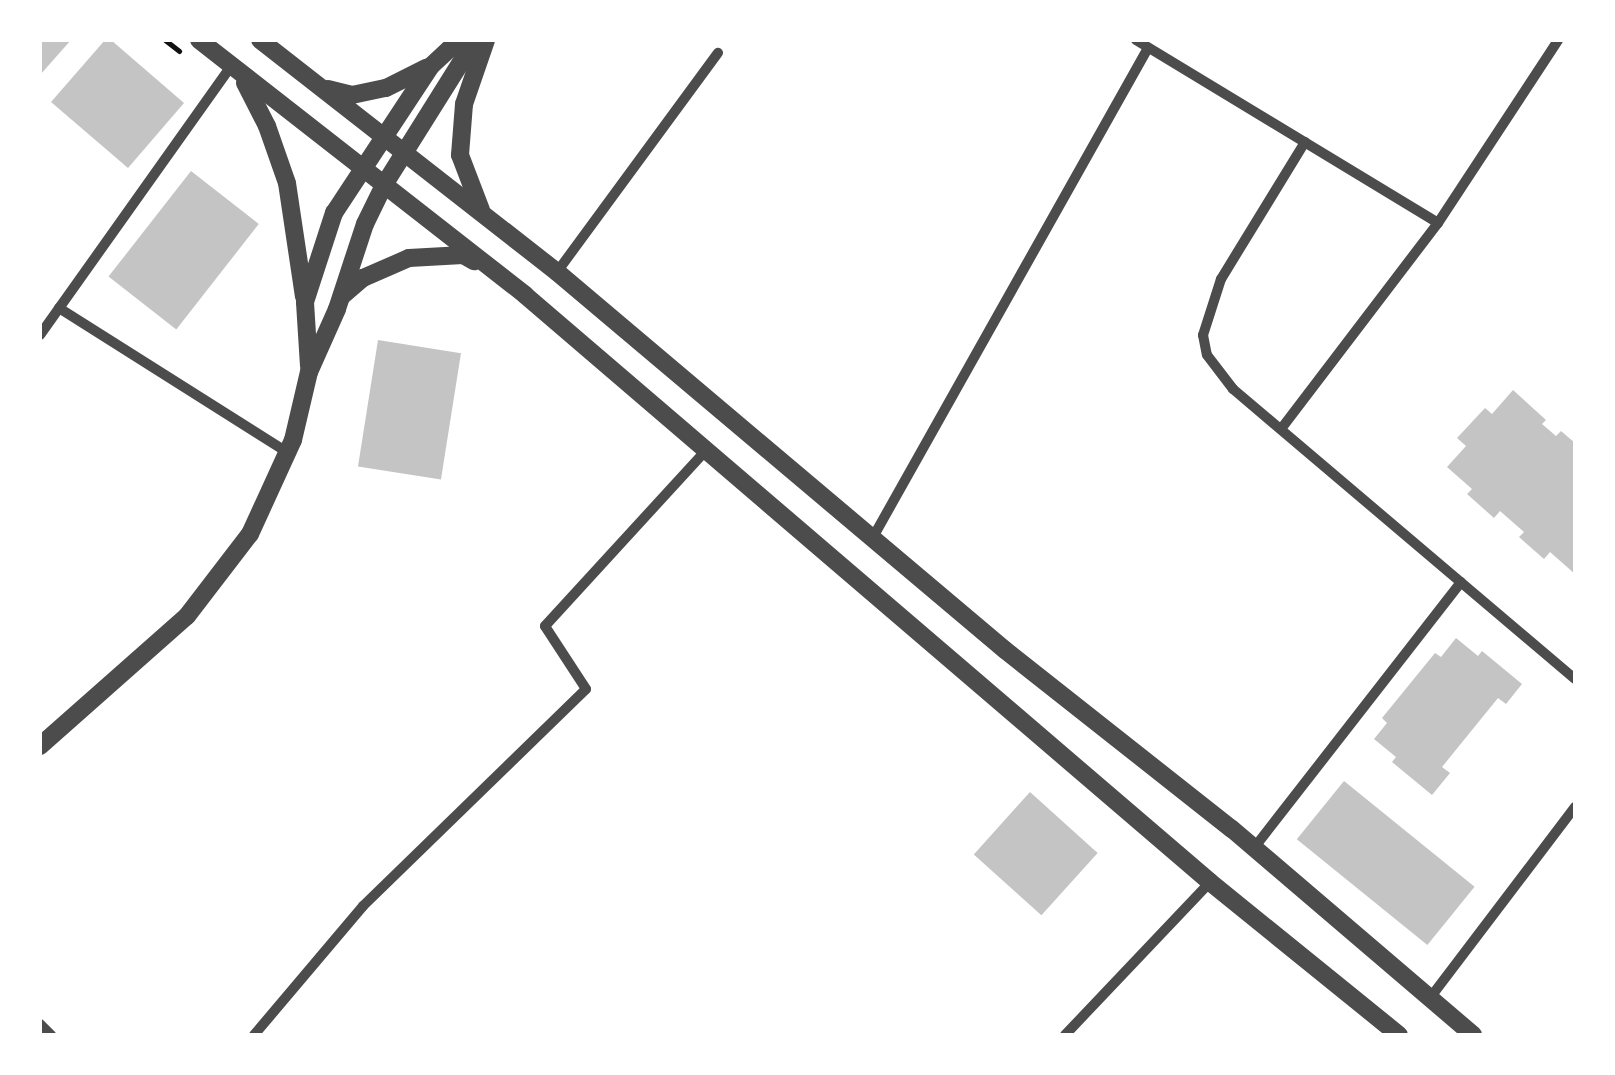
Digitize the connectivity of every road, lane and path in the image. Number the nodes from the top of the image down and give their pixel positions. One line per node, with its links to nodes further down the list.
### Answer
1 (199, 40): 11 (street)
2 (260, 40): 12 (street)
3 (458, 40): 10 (street)
4 (475, 40): 15 (street)
5 (486, 40): 18 (street)
6 (1136, 40): 8 (street)
7 (1558, 40): 19 (street)
8 (1148, 48): 14 (street); 30 (street)
9 (718, 54): 20 (street)
10 (431, 66): 12 (street); 13 (street)
11 (235, 70): 16 (street); 23 (street); 24 (street)
12 (319, 87): 13 (street)
13 (382, 136): 15 (street); 16 (street)
14 (1305, 142): 19 (street); 27 (street)
15 (405, 154): 17 (street); 18 (street)
16 (360, 167): 17 (street); 23 (street)
17 (384, 185): 21 (street); 22 (street)
18 (484, 215): 20 (street)
19 (1438, 223): 27 (street)
20 (557, 272): 30 (street)
21 (498, 274): 22 (street); 28 (street)
22 (342, 296): 26 (street)
23 (305, 302): 26 (street)
24 (59, 308): 25 (street); 29 (street)
25 (40, 335)
26 (309, 372): 29 (street)
27 (1281, 429): 31 (street)
28 (708, 448): 36 (street); 40 (street)
29 (288, 453): 33 (street)
30 (872, 539): 35 (street)
31 (1461, 582): 32 (street); 35 (street)
32 (1575, 679)
33 (40, 746)
34 (1575, 807): 37 (street)
35 (1254, 848): 37 (street)
36 (1210, 882): 41 (street); 42 (street)
37 (1430, 998): 43 (street)
38 (40, 1024): 39 (street)
39 (51, 1035)
40 (254, 1035)
41 (1065, 1035)
42 (1399, 1035)
43 (1473, 1035)

